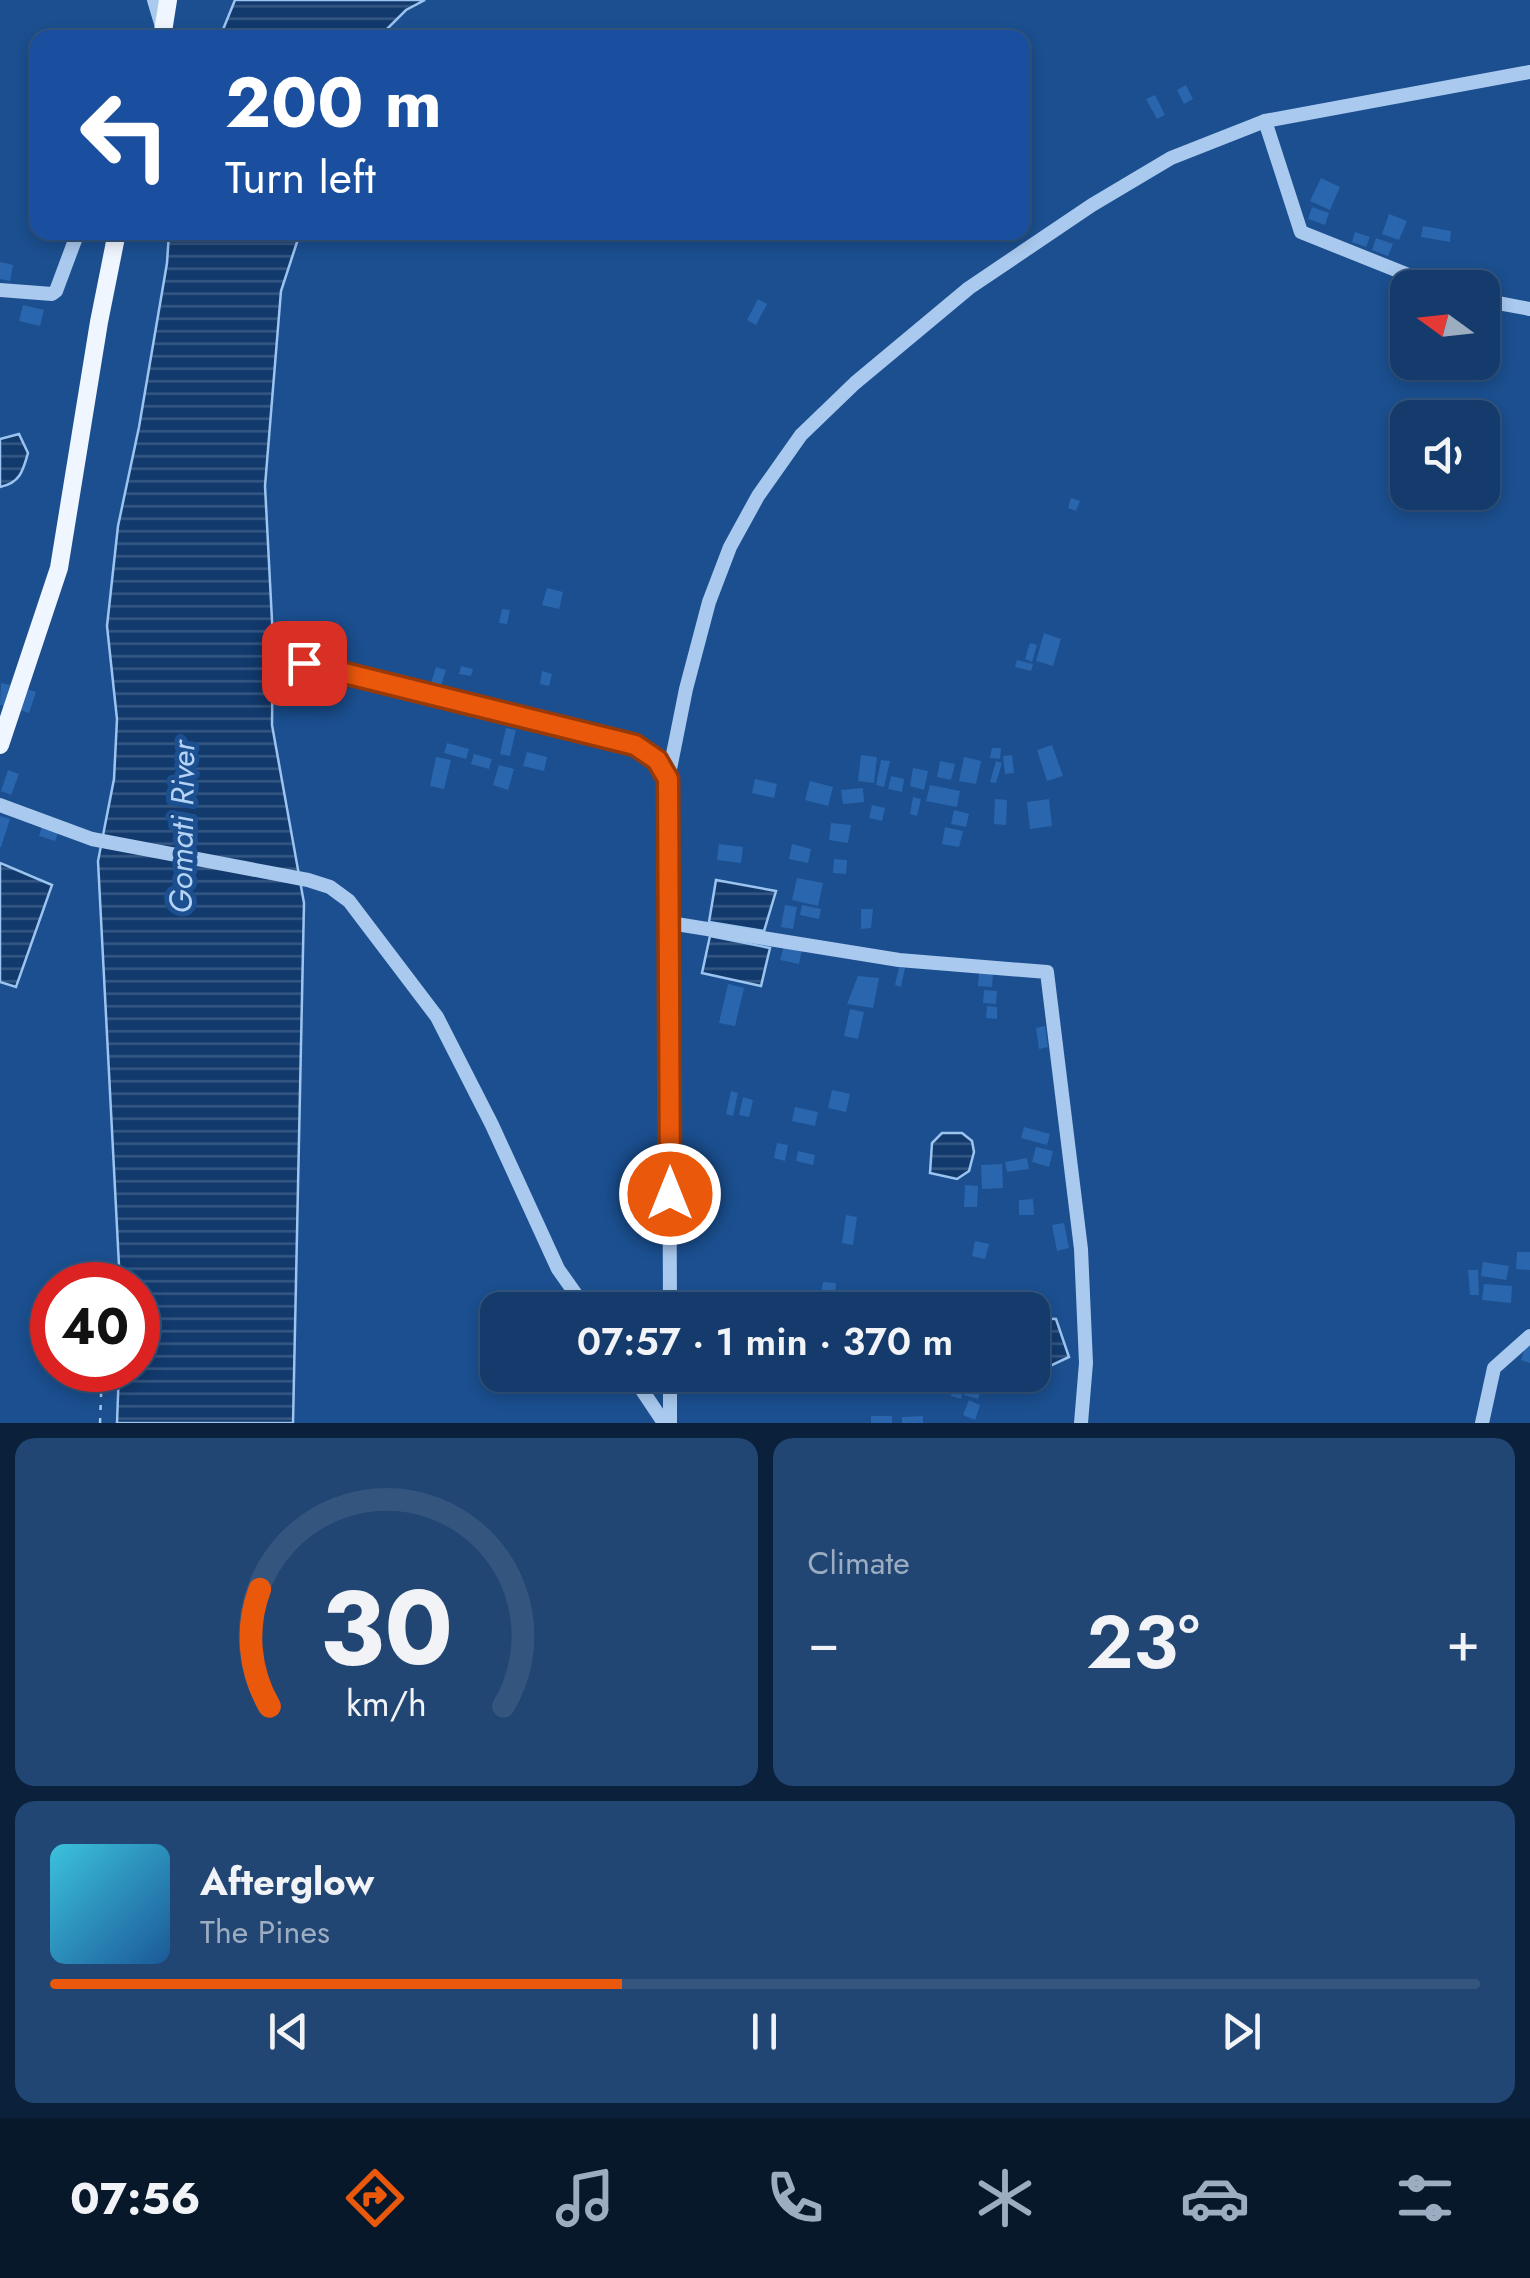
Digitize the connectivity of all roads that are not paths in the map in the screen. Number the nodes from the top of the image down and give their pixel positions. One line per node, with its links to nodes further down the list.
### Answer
1 (154, 0): 3 (street)
2 (168, 0): 4 (main road)
3 (161, 30)
4 (163, 30)
5 (1530, 72): 6 (street)
6 (1265, 121): 9 (street); 15 (street)
7 (75, 240): 10 (street)
8 (115, 240): 14 (main road)
9 (1396, 270)
10 (0, 290)
11 (1500, 303): 12 (street)
12 (1530, 309)
13 (304, 663): 15 (street)
14 (0, 746)
15 (668, 779): 17 (street)
16 (0, 805): 18 (street)
17 (670, 923): 19 (street); 24 (street)
18 (574, 1292)
19 (670, 1292)
20 (1530, 1336): 25 (street)
21 (644, 1392): 23 (street)
22 (669, 1392): 23 (street)
23 (667, 1423)
24 (1081, 1423)
25 (1482, 1423)

